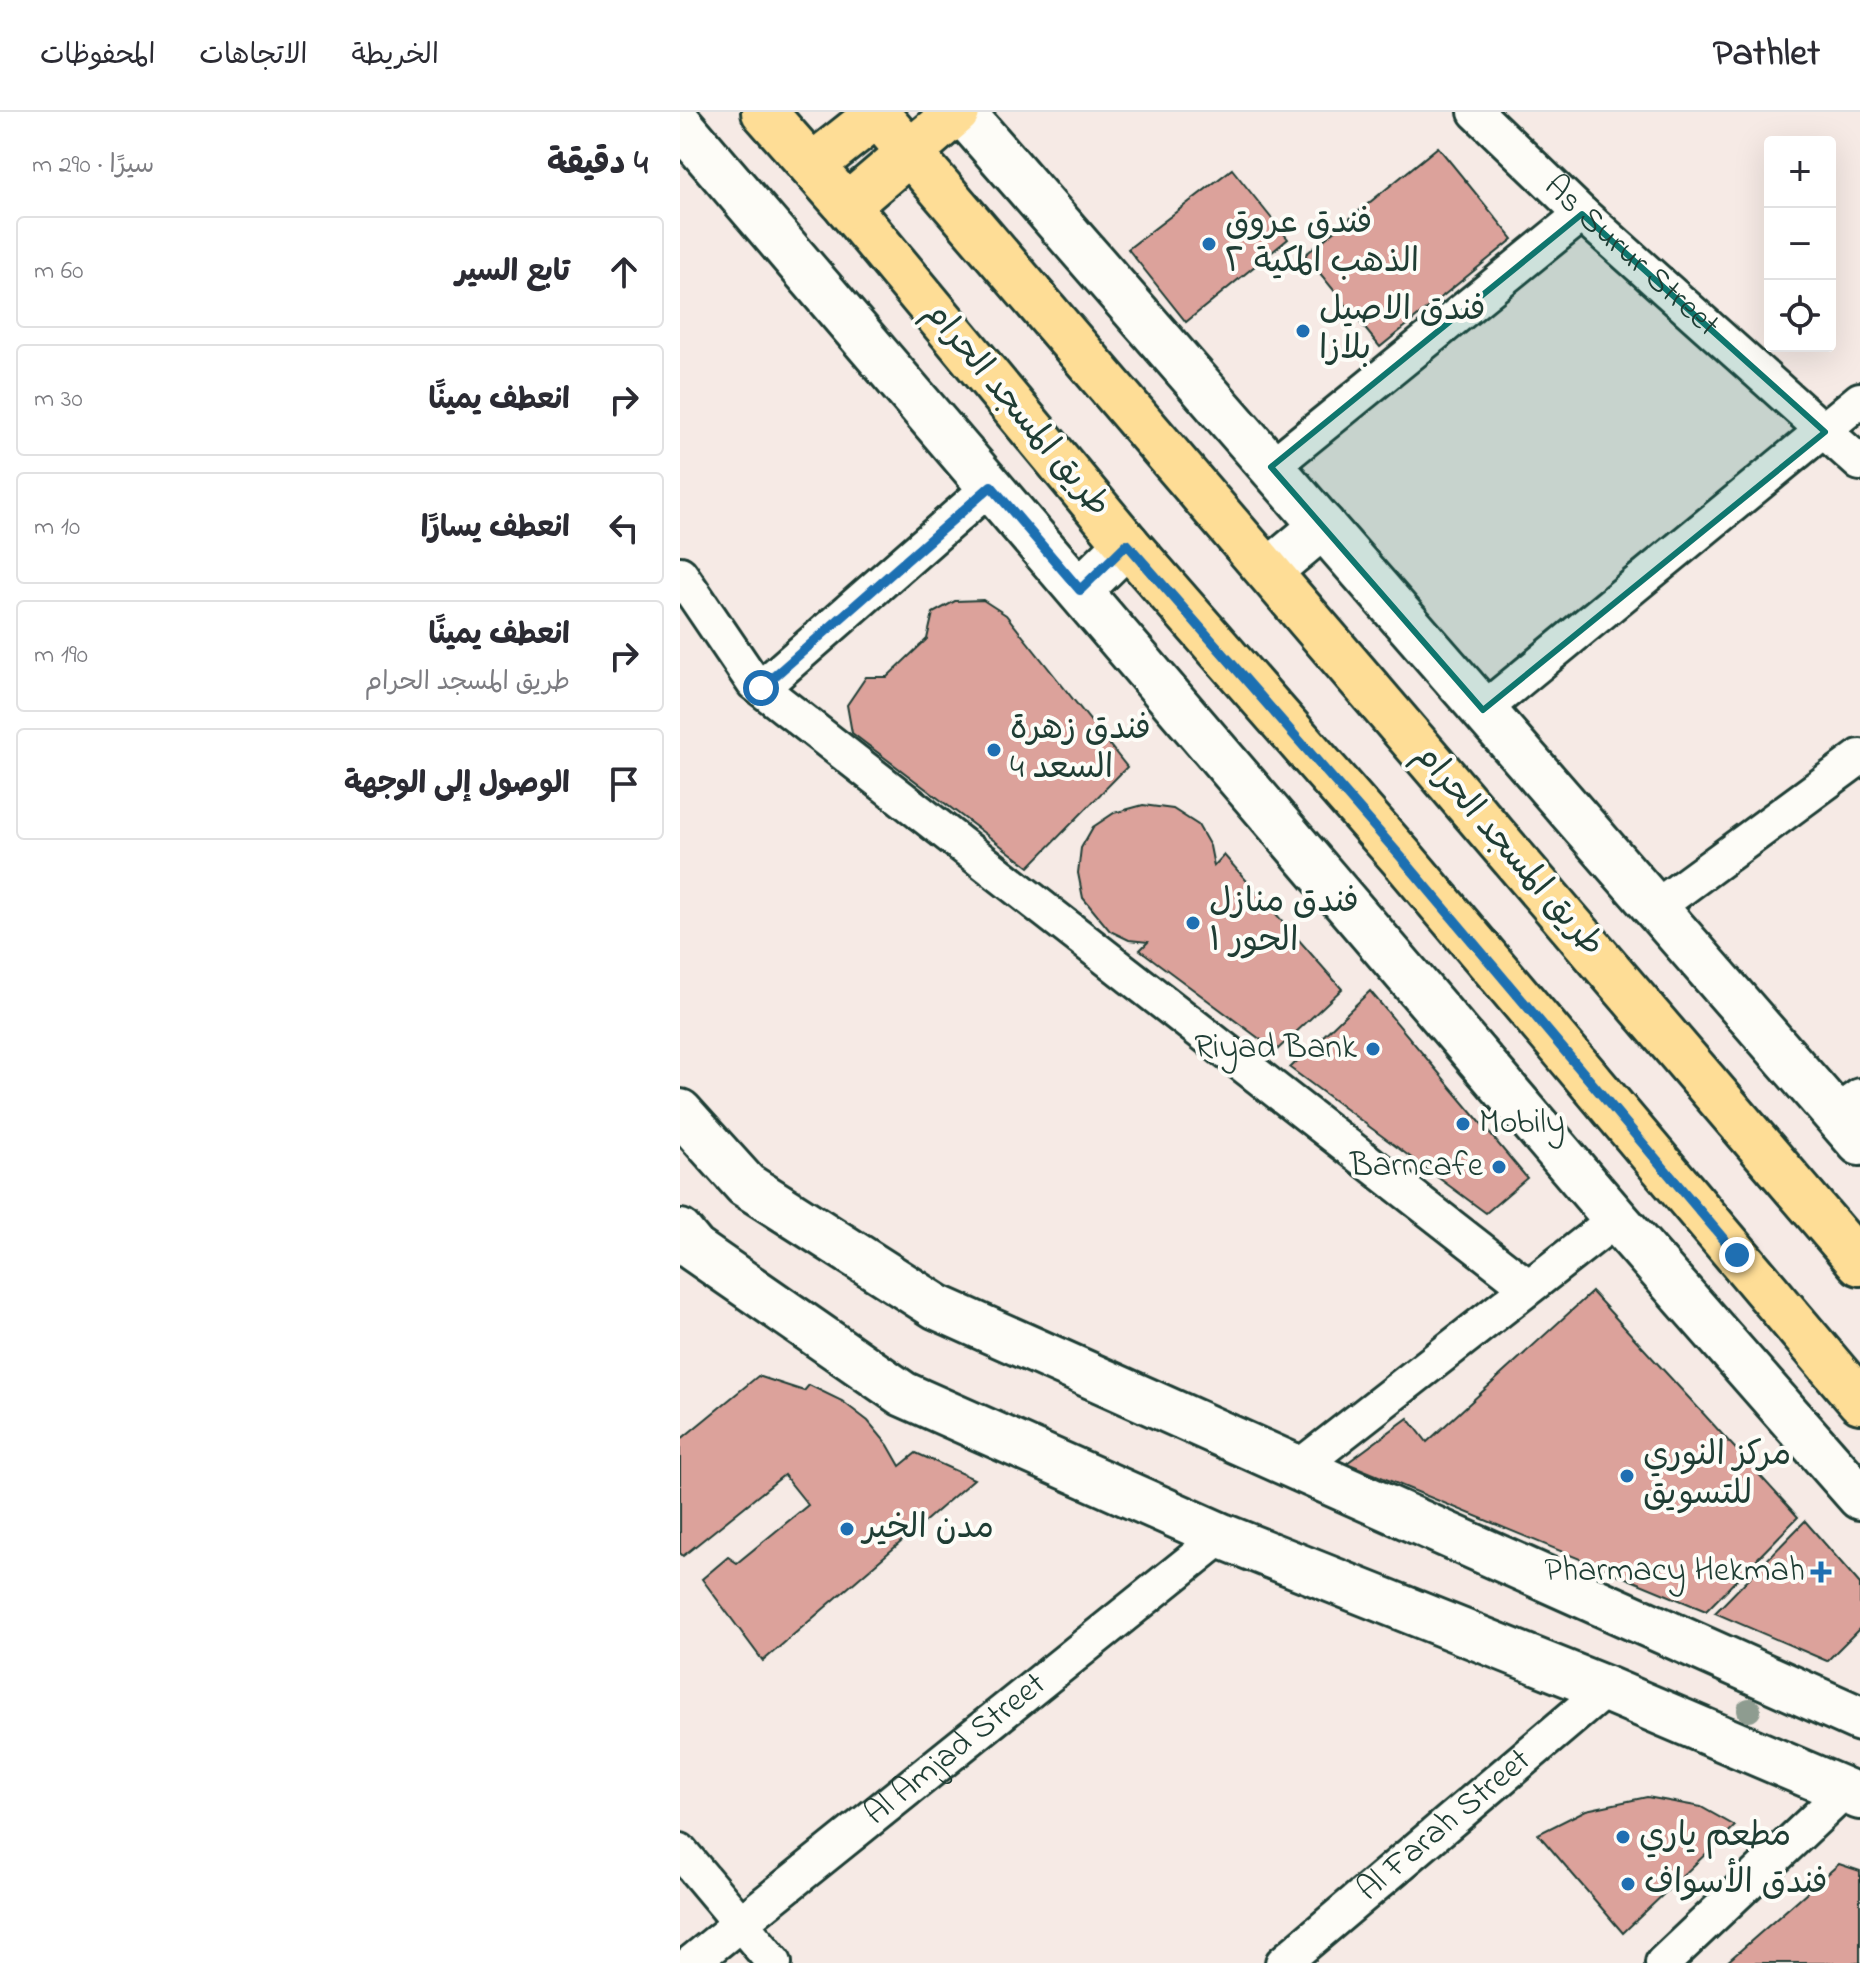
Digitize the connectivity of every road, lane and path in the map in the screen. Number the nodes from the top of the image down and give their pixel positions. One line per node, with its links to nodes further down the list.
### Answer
1 (764, 112): 7 (main road, طريق المسجد الحرام)
2 (960, 112): 6 (main road); 13 (street)
3 (1476, 112): 9 (street, As Surur Street)
4 (878, 113): 6 (main road, طريق المسجد الحرام); 7 (main road)
5 (680, 124): 14 (street)
6 (910, 153): 8 (main road); 17 (main road, طريق المسجد الحرام)
7 (812, 166): 8 (main road, طريق المسجد الحرام)
8 (847, 206): 16 (main road, طريق المسجد الحرام)
9 (1582, 214): 11 (street, As Surur Street); 13 (street)
10 (1860, 400): 11 (street)
11 (1825, 432): 12 (street, As Surur Street); 21 (street)
12 (1860, 463)
13 (1271, 467): 15 (street)
14 (991, 486): 19 (street); 20 (street)
15 (1323, 526): 17 (street); 21 (street)
16 (1127, 544): 19 (street); 30 (main road, طريق المسجد الحرام)
17 (1269, 571): 28 (main road, طريق المسجد الحرام)
18 (680, 574): 20 (street)
19 (1080, 590): 26 (street)
20 (761, 688): 29 (street)
21 (1483, 710): 23 (street)
22 (1860, 757): 23 (street)
23 (1655, 908): 25 (street)
24 (680, 1112): 31 (street)
25 (1852, 1118)
26 (1616, 1219): 29 (street); 32 (street)
27 (680, 1232): 33 (street)
28 (1860, 1263)
29 (1527, 1286): 31 (street)
30 (1860, 1401)
31 (1298, 1468): 35 (street)
32 (1860, 1497)
33 (1222, 1536): 34 (street); 38 (street, Al Amjad Street)
34 (1606, 1689): 36 (street); 41 (street, Al Farah Street)
35 (1860, 1719)
36 (1852, 1794): 42 (street)
37 (680, 1851): 38 (street)
38 (740, 1923): 39 (street, Al Amjad Street); 40 (street)
39 (691, 1963)
40 (774, 1963)
41 (1283, 1963)
42 (1663, 1963)

